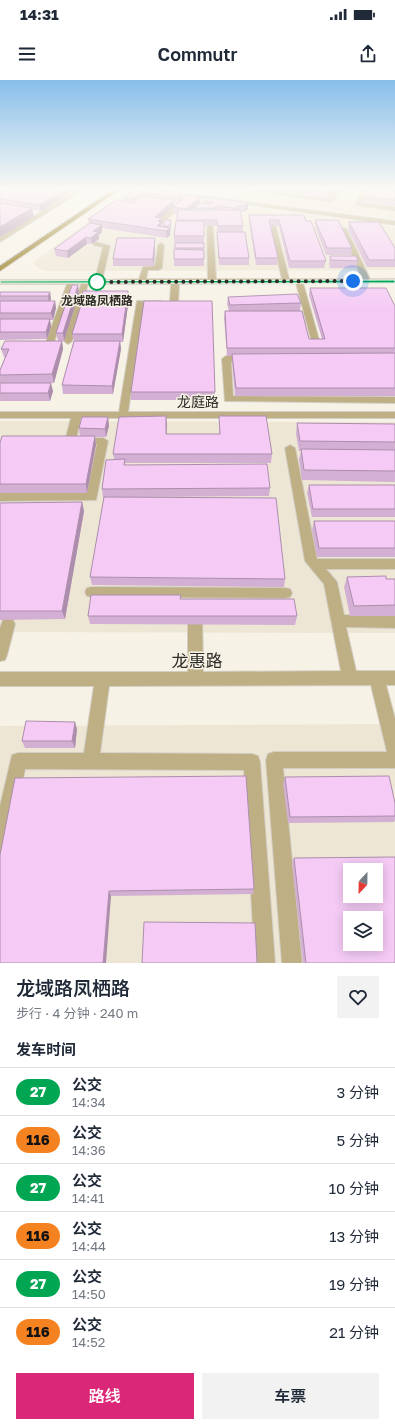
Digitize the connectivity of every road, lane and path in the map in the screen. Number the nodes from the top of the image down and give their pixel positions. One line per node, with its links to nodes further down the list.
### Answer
1 (17, 229): 6 (street)
2 (58, 229): 9 (main road)
3 (210, 229): 12 (street)
4 (274, 229): 13 (street)
5 (344, 230): 19 (street)
6 (0, 240)
7 (96, 244): 18 (street)
8 (161, 245): 10 (street)
9 (0, 269)
10 (142, 281): 11 (street); 18 (street)
11 (175, 281): 12 (street); 28 (street)
12 (212, 281): 13 (street)
13 (286, 281): 14 (street)
14 (299, 281): 19 (street); 24 (street)
15 (0, 282): 16 (street)
16 (71, 282): 17 (street); 22 (street)
17 (85, 282): 18 (street); 21 (street)
18 (98, 282)
19 (367, 282): 20 (street)
20 (395, 282)
21 (68, 341)
22 (50, 342)
23 (258, 359): 25 (street)
24 (320, 359)
25 (395, 400)
26 (0, 415): 27 (street, 龙庭路)
27 (77, 415): 28 (street, 龙庭路); 33 (street)
28 (123, 415): 29 (street, 龙庭路)
29 (395, 415)
30 (294, 453): 31 (street)
31 (297, 487): 32 (street); 34 (street)
32 (312, 487)
33 (0, 497)
34 (304, 524): 35 (street); 36 (street)
35 (319, 524)
36 (314, 564): 37 (street); 41 (street)
37 (395, 564)
38 (92, 592): 39 (street)
39 (195, 592): 40 (street); 50 (street)
40 (285, 593)
41 (338, 622): 42 (street); 45 (street)
42 (395, 622)
43 (8, 624): 44 (street)
44 (0, 655)
45 (350, 678): 46 (street, 龙惠路); 50 (street, 龙惠路)
46 (377, 678): 47 (street, 龙惠路); 51 (street)
47 (395, 678)
48 (0, 679): 49 (street, 龙惠路)
49 (102, 679): 50 (street, 龙惠路); 53 (street)
50 (196, 679)
51 (395, 752)
52 (395, 760): 56 (street)
53 (91, 762): 54 (street); 55 (street)
54 (0, 849)
55 (265, 963)
56 (292, 963)

